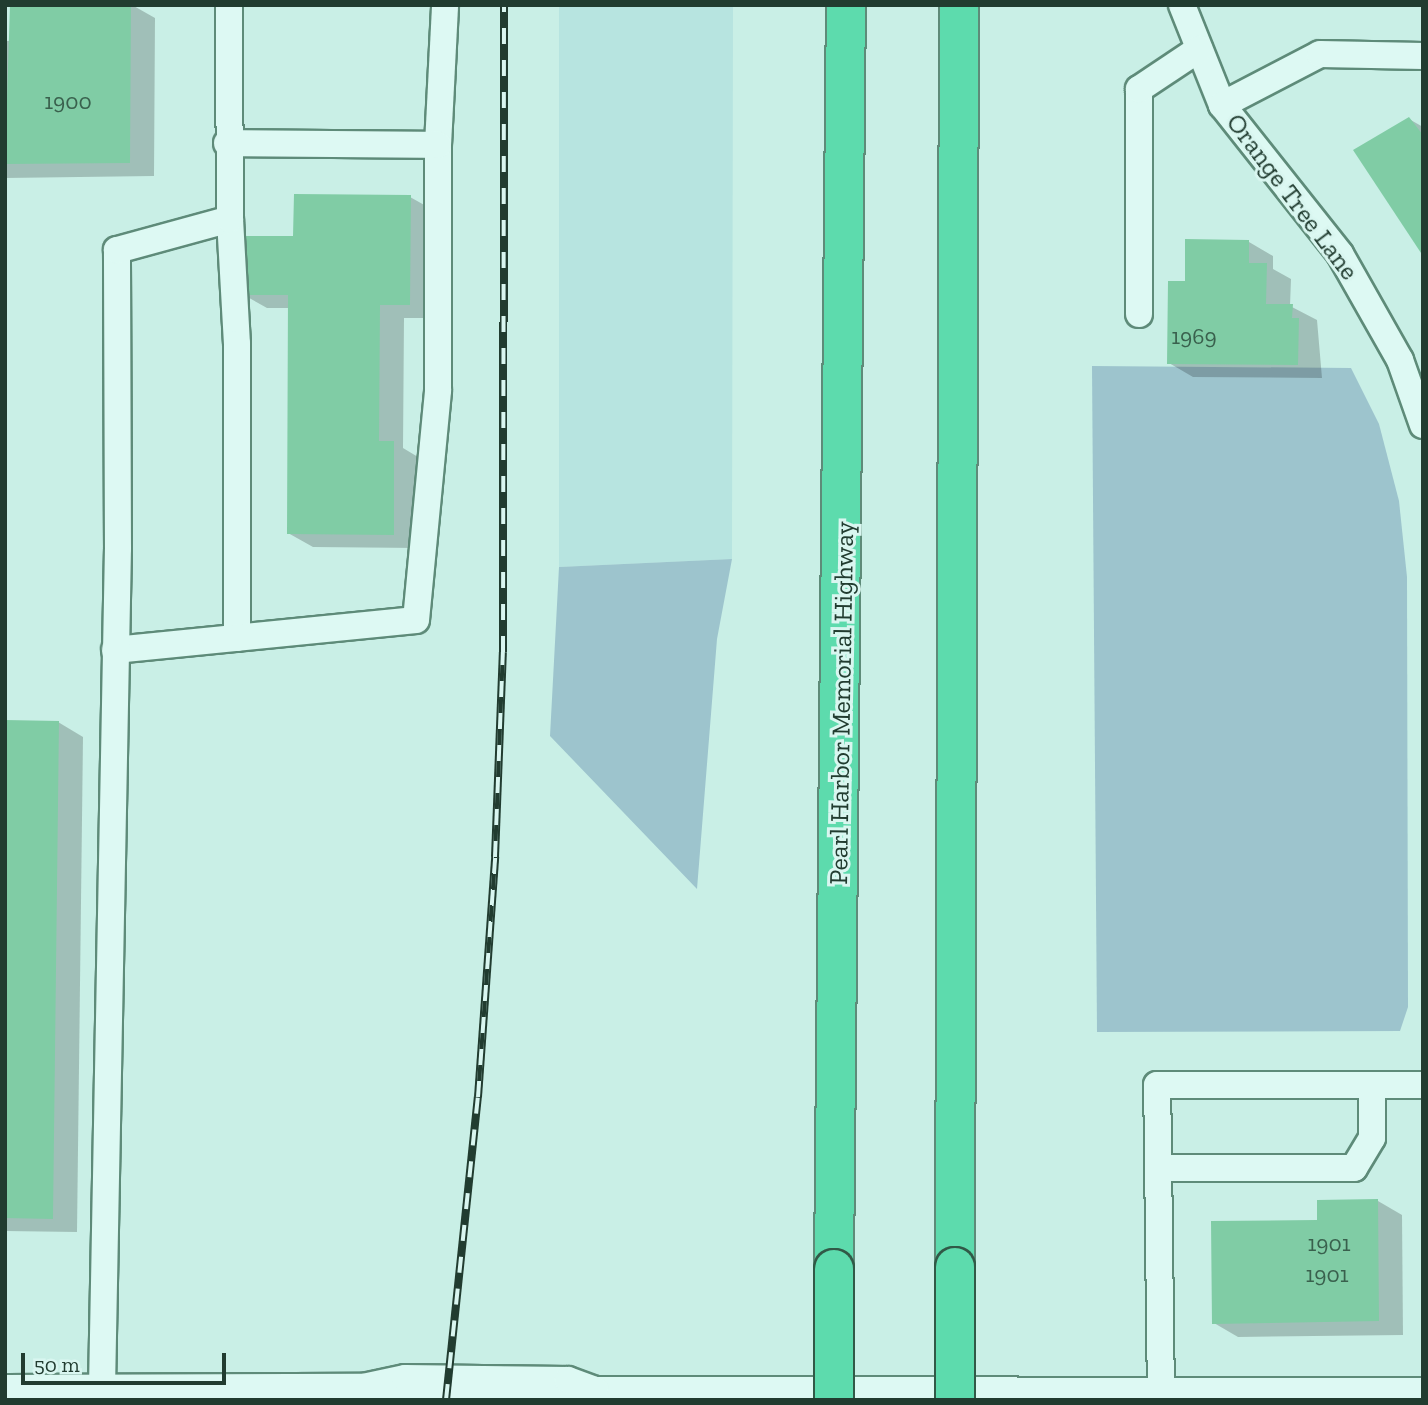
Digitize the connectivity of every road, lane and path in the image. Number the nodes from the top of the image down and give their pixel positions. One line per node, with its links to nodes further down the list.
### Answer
1 (229, 5): 12 (street)
2 (445, 5): 13 (street)
3 (819, 5): 17 (highway)
4 (846, 5): 17 (highway, Pearl Harbor Memorial Highway)
5 (959, 5): 11 (highway)
6 (983, 5): 11 (highway)
7 (1182, 5): 8 (street, Orange Tree Lane)
8 (1199, 49): 10 (street, Orange Tree Lane); 15 (street)
9 (1423, 56): 10 (street)
10 (1222, 105): 16 (street, Orange Tree Lane)
11 (960, 137): 30 (highway, bridge)
12 (227, 143): 13 (street); 14 (street)
13 (439, 145): 18 (street)
14 (230, 219): 18 (street); 19 (street)
15 (1139, 314)
16 (1422, 418)
17 (846, 445): 29 (highway, Pearl Harbor Memorial Highway, bridge)
18 (237, 638): 19 (street)
19 (115, 650): 24 (street)
20 (1372, 1086): 21 (street); 22 (street); 22 (street)
21 (1423, 1086)
22 (1158, 1168): 28 (street)
23 (5, 1388): 24 (street)
24 (102, 1388): 26 (street)
25 (1423, 1391): 28 (street)
26 (363, 1394): 27 (street)
27 (688, 1396): 28 (street)
28 (1161, 1396)
29 (834, 1400)
30 (955, 1400)

